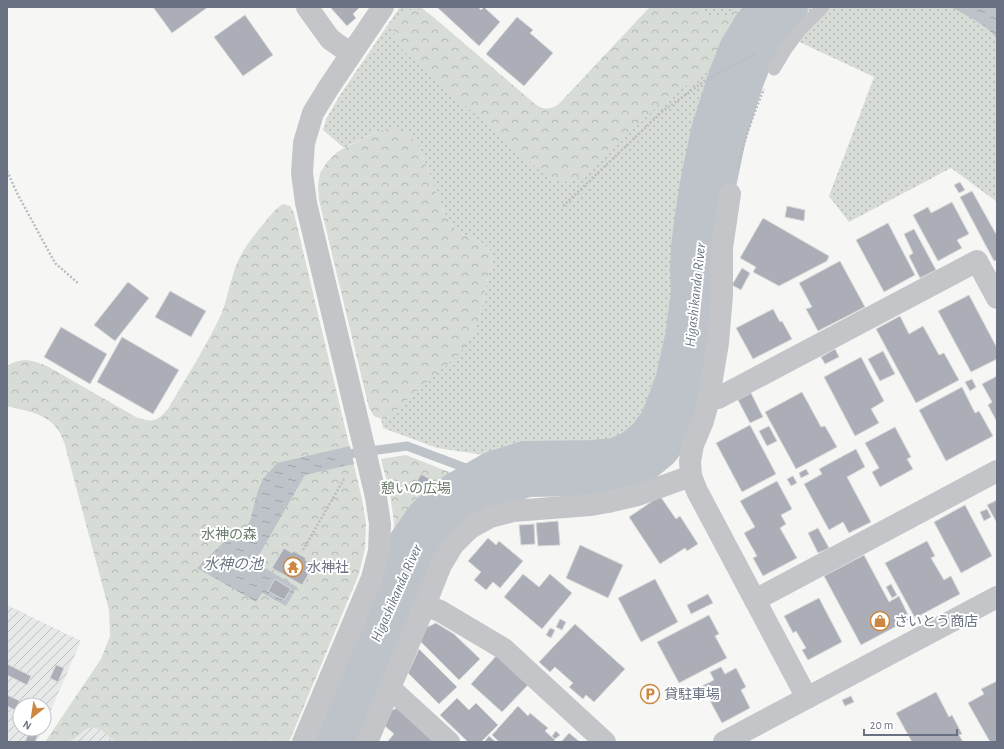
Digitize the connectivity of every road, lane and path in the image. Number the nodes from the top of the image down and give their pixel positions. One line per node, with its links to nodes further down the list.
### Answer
1 (307, 7): 5 (street)
2 (383, 7): 5 (street)
3 (823, 7): 6 (lane)
4 (758, 53): 9 (path)
5 (351, 54): 22 (street)
6 (774, 69): 8 (path)
7 (7, 171): 10 (path)
8 (730, 194): 12 (street)
9 (563, 206)
10 (79, 284)
11 (997, 298): 12 (street)
12 (709, 396): 14 (street)
13 (997, 471): 18 (street)
14 (691, 476): 18 (street); 19 (street)
15 (345, 478): 16 (path)
16 (303, 550)
17 (997, 597): 21 (street)
18 (755, 600): 21 (street)
19 (425, 605): 20 (street); 25 (street)
20 (390, 688): 23 (street); 24 (street)
21 (807, 698): 26 (street)
22 (303, 742)
23 (367, 742)
24 (449, 742)
25 (605, 742)
26 (724, 742)

